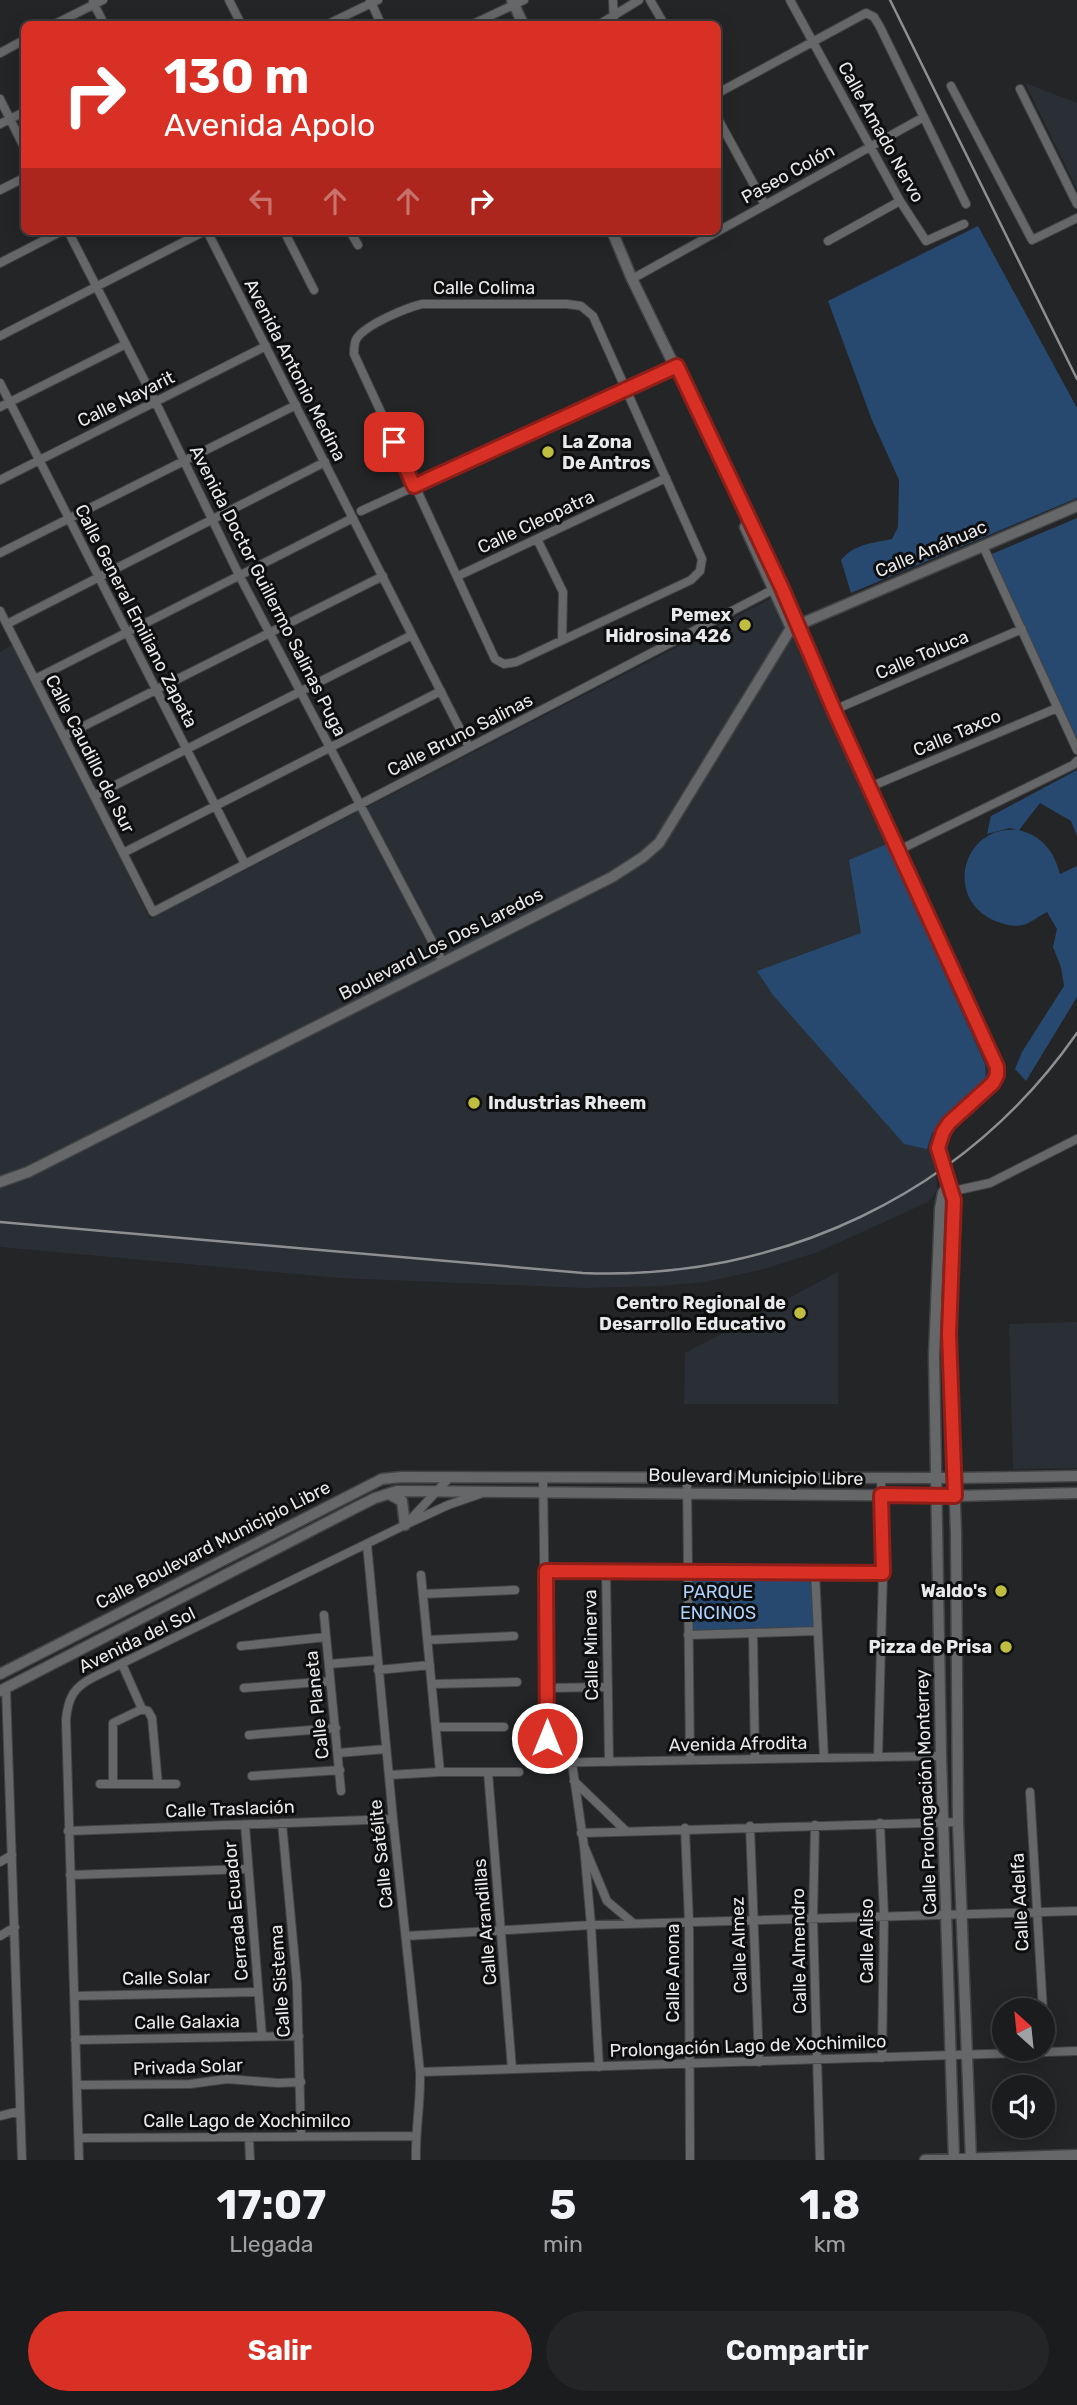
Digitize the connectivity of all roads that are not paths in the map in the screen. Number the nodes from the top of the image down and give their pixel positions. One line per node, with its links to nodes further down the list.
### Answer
1 (229, 0): 11 (street)
2 (613, 0): 16 (street)
3 (639, 0): 16 (street)
4 (650, 0): 17 (street)
5 (790, 0): 18 (street, Calle Amado Nervo)
6 (96, 1): 9 (street); 10 (street)
7 (373, 1): 12 (street); 13 (street)
8 (517, 2): 14 (street); 15 (main road)
9 (60, 21)
10 (103, 21)
11 (240, 21)
12 (334, 21)
13 (380, 21)
14 (479, 21)
15 (522, 21)
16 (614, 21)
17 (662, 21)
18 (812, 41): 23 (street); 26 (street); 31 (street, Calle Amado Nervo)
19 (21, 42): 20 (street)
20 (0, 53)
21 (951, 86): 38 (street)
22 (1020, 89): 36 (street)
23 (721, 91)
24 (0, 99): 27 (street)
25 (21, 114): 27 (street)
26 (922, 118): 31 (street, Paseo Colón); 35 (street)
27 (10, 119): 28 (street); 30 (street)
28 (0, 124)
29 (721, 124): 37 (street)
30 (21, 141)
31 (870, 147): 34 (street, Calle Amado Nervo); 37 (street, Paseo Colón)
32 (21, 180): 33 (street)
33 (0, 190)
34 (900, 201): 39 (street, Calle Amado Nervo); 50 (street)
35 (966, 204)
36 (1077, 204)
37 (765, 205): 40 (street, Paseo Colón)
38 (1077, 218)
39 (964, 224)
40 (721, 229)
41 (54, 235): 53 (street)
42 (70, 235): 55 (street, Avenida Doctor Guillermo Salinas Puga)
43 (198, 235): 55 (street)
44 (208, 235): 59 (street, Avenida Antonio Medina)
45 (286, 235): 56 (street)
46 (352, 235): 51 (street)
47 (614, 235): 52 (main road)
48 (619, 235): 52 (street)
49 (711, 235): 54 (street, Paseo Colón)
50 (828, 241)
51 (358, 244)
52 (618, 246): 54 (main road)
53 (0, 263)
54 (632, 279): 60 (main road)
55 (96, 286): 57 (street); 58 (street, Avenida Doctor Guillermo Salinas Puga)
56 (314, 290)
57 (0, 336)
58 (125, 344): 63 (street); 64 (street, Avenida Doctor Guillermo Salinas Puga)
59 (266, 346): 64 (street, Calle Nayarit); 65 (street, Avenida Antonio Medina)
60 (673, 365): 62 (street); 85 (main road)
61 (0, 383): 63 (street, Calle General Emiliano Zapata)
62 (626, 389): 70 (street); 72 (street); 72 (street, Calle Colima)
63 (10, 402): 66 (street); 67 (street, Calle General Emiliano Zapata)
64 (156, 403): 67 (street, Calle Nayarit); 68 (street, Avenida Doctor Guillermo Salinas Puga)
65 (296, 405): 68 (street); 69 (street, Avenida Antonio Medina)
66 (0, 407)
67 (39, 460): 71 (street, Calle Nayarit); 77 (street, Calle General Emiliano Zapata)
68 (184, 460): 75 (street, Avenida Doctor Guillermo Salinas Puga); 77 (street)
69 (325, 462): 75 (street); 76 (street, Avenida Antonio Medina)
70 (666, 478): 78 (street, Calle Cleopatra); 93 (street)
71 (0, 480)
72 (414, 486): 74 (street); 83 (street)
73 (1077, 506): 79 (main road, Calle Anáhuac)
74 (361, 511)
75 (213, 518): 81 (street, Avenida Doctor Guillermo Salinas Puga); 84 (street)
76 (353, 518): 81 (street); 82 (street, Avenida Antonio Medina)
77 (69, 519): 80 (street); 84 (street, Calle General Emiliano Zapata)
78 (537, 539): 83 (street, Calle Cleopatra); 93 (street)
79 (983, 546): 88 (main road, Calle Anáhuac); 89 (street)
80 (0, 553)
81 (240, 575): 90 (street); 91 (street, Avenida Doctor Guillermo Salinas Puga)
82 (383, 576): 91 (street); 92 (street, Avenida Antonio Medina)
83 (458, 576): 93 (street)
84 (99, 577): 87 (street); 90 (street, Calle General Emiliano Zapata)
85 (778, 587): 88 (main road); 101 (street, Calle Bruno Salinas)
86 (0, 611): 87 (street, Calle Caudillo del Sur)
87 (7, 624): 94 (street, Calle Caudillo del Sur)
88 (795, 626): 99 (main road); 114 (main road, Boulevard Los Dos Laredos)
89 (1022, 629): 98 (street); 99 (street, Calle Toluca)
90 (127, 632): 94 (street); 95 (street, Calle General Emiliano Zapata)
91 (270, 633): 95 (street); 97 (street, Avenida Doctor Guillermo Salinas Puga)
92 (412, 635): 96 (street, Avenida Antonio Medina); 97 (street)
93 (562, 640)
94 (34, 679): 100 (street, Calle Caudillo del Sur)
95 (156, 690): 100 (street); 103 (street, Calle General Emiliano Zapata)
96 (441, 691): 101 (street, Avenida Antonio Medina); 102 (street)
97 (300, 692): 102 (street, Avenida Doctor Guillermo Salinas Puga); 103 (street)
98 (1057, 708): 104 (street); 106 (street, Calle Taxco)
99 (834, 710): 106 (main road)
100 (64, 736): 107 (street, Calle Caudillo del Sur)
101 (470, 747): 108 (street, Calle Bruno Salinas)
102 (330, 748): 108 (street, Avenida Doctor Guillermo Salinas Puga); 109 (street)
103 (186, 749): 107 (street); 109 (street, Calle General Emiliano Zapata)
104 (1077, 750)
105 (1077, 761): 110 (street)
106 (870, 787): 110 (main road)
107 (94, 796): 111 (street, Calle Caudillo del Sur)
108 (360, 804): 112 (street, Calle Bruno Salinas); 114 (street, Avenida Doctor Guillermo Salinas Puga)
109 (215, 806): 111 (street); 112 (street, Calle General Emiliano Zapata)
110 (899, 850): 117 (main road)
111 (122, 853): 113 (street, Calle Caudillo del Sur)
112 (245, 864): 113 (street, Calle Bruno Salinas)
113 (153, 912)
114 (443, 962): 116 (main road, Boulevard Los Dos Laredos)
115 (1077, 1139): 117 (street)
116 (0, 1182)
117 (948, 1190): 118 (main road, Calle Prolongación Monterrey); 127 (main road, Calle Prolongación Monterrey)
118 (935, 1418): 125 (main road); 126 (main road, Calle Prolongación Monterrey)
119 (1077, 1476): 127 (main road, Boulevard Municipio Libre)
120 (450, 1477): 121 (main road, Boulevard Municipio Libre); 128 (street); 161 (main road, Calle Boulevard Municipio Libre)
121 (543, 1477): 122 (main road, Boulevard Municipio Libre); 131 (street)
122 (687, 1478): 123 (main road, Boulevard Municipio Libre); 132 (street)
123 (830, 1478): 124 (main road, Boulevard Municipio Libre); 134 (main road)
124 (881, 1478): 125 (main road, Boulevard Municipio Libre); 135 (street)
125 (918, 1478): 126 (main road, Boulevard Municipio Libre)
126 (937, 1478): 127 (main road, Boulevard Municipio Libre); 136 (main road, Calle Prolongación Monterrey)
127 (955, 1478): 137 (main road, Calle Prolongación Monterrey)
128 (435, 1492): 129 (main road, Boulevard Municipio Libre); 130 (main road, Calle Boulevard Municipio Libre); 138 (street)
129 (490, 1492): 131 (main road, Boulevard Municipio Libre); 138 (street, Avenida del Sol)
130 (386, 1493): 138 (main road); 168 (main road, Calle Boulevard Municipio Libre)
131 (544, 1493): 132 (main road, Boulevard Municipio Libre); 141 (street)
132 (686, 1493): 134 (main road, Boulevard Municipio Libre); 142 (street)
133 (1077, 1493): 137 (main road, Boulevard Municipio Libre)
134 (829, 1495): 135 (main road, Boulevard Municipio Libre)
135 (881, 1495): 136 (main road, Boulevard Municipio Libre); 144 (street)
136 (937, 1496): 137 (main road, Boulevard Municipio Libre); 176 (main road, Calle Prolongación Monterrey)
137 (955, 1496): 202 (main road, Calle Prolongación Monterrey)
138 (405, 1525): 139 (street, Avenida del Sol)
139 (367, 1544): 156 (street, Calle Satélite); 157 (street, Avenida del Sol)
140 (606, 1570): 141 (street); 142 (street); 165 (street, Calle Minerva)
141 (546, 1571): 167 (street)
142 (687, 1572): 143 (street); 151 (street)
143 (815, 1572): 144 (street); 149 (street)
144 (883, 1573): 178 (street)
145 (421, 1575): 147 (street)
146 (515, 1590): 147 (street)
147 (423, 1594): 154 (street)
148 (324, 1615): 153 (street, Calle Planeta)
149 (816, 1631): 150 (street); 177 (street)
150 (753, 1633): 151 (street); 179 (street)
151 (688, 1634): 180 (street)
152 (514, 1636): 154 (street)
153 (326, 1637): 155 (street); 158 (street, Calle Planeta)
154 (428, 1640): 159 (street)
155 (241, 1646)
156 (378, 1660): 158 (street); 160 (street, Calle Satélite)
157 (122, 1664): 169 (street); 210 (street, Avenida del Sol)
158 (329, 1664): 162 (street, Calle Planeta)
159 (430, 1665): 160 (street); 164 (street)
160 (378, 1670): 174 (street, Calle Satélite)
161 (0, 1674)
162 (330, 1681): 166 (street); 172 (street, Calle Planeta)
163 (517, 1682): 164 (street)
164 (432, 1684): 170 (street)
165 (608, 1687): 167 (street); 181 (street, Calle Minerva)
166 (244, 1688)
167 (547, 1688): 183 (street)
168 (3, 1689): 192 (street)
169 (142, 1709): 194 (street); 195 (street)
170 (436, 1727): 171 (street); 186 (street)
171 (504, 1727)
172 (336, 1728): 173 (street); 175 (street, Calle Planeta)
173 (248, 1735)
174 (386, 1749): 175 (street); 189 (street, Calle Satélite)
175 (338, 1753): 185 (street, Calle Planeta)
176 (941, 1756): 178 (street, Avenida Afrodita); 201 (main road, Calle Prolongación Monterrey)
177 (824, 1758): 178 (street, Avenida Afrodita); 179 (street, Avenida Afrodita)
178 (878, 1758)
179 (755, 1759): 180 (street, Avenida Afrodita)
180 (690, 1760): 181 (street, Avenida Afrodita)
181 (609, 1762): 184 (street, Avenida Afrodita)
182 (535, 1763): 183 (street, Avenida Afrodita)
183 (547, 1763): 184 (street, Avenida Afrodita)
184 (572, 1763): 191 (street)
185 (340, 1770): 190 (street); 198 (street, Calle Planeta)
186 (440, 1772): 187 (street); 189 (street)
187 (488, 1772): 188 (street); 228 (street, Calle Arandillas)
188 (519, 1772)
189 (389, 1775): 200 (street, Calle Satélite)
190 (252, 1776)
191 (574, 1780): 209 (street); 211 (street)
192 (9, 1782): 197 (street); 213 (street)
193 (100, 1784): 194 (street)
194 (113, 1784): 195 (street)
195 (158, 1784): 196 (street)
196 (176, 1784)
197 (0, 1787)
198 (341, 1791)
199 (1030, 1792): 218 (street, Calle Adelfa)
200 (393, 1819): 203 (street, Calle Traslación); 230 (street, Calle Satélite)
201 (943, 1822): 202 (street); 204 (street); 219 (main road, Calle Prolongación Monterrey)
202 (958, 1822): 220 (main road, Calle Prolongación Monterrey)
203 (282, 1823): 205 (street, Calle Traslación); 235 (street, Calle Sistema)
204 (880, 1824): 206 (street); 221 (street, Calle Aliso)
205 (245, 1825): 210 (street, Calle Traslación); 215 (street, Cerrada Ecuador)
206 (816, 1825): 207 (street); 222 (street, Calle Almendro)
207 (750, 1826): 208 (street); 223 (street, Calle Almez)
208 (685, 1828): 209 (street); 224 (street, Calle Anona)
209 (626, 1830): 211 (street)
210 (68, 1831): 216 (street, Avenida del Sol)
211 (581, 1833): 212 (street)
212 (583, 1846): 225 (street); 226 (street)
213 (12, 1855): 214 (street); 227 (street)
214 (0, 1862)
215 (248, 1869): 216 (street); 231 (street, Cerrada Ecuador)
216 (70, 1875): 232 (street, Avenida del Sol)
217 (1077, 1911): 218 (street)
218 (1035, 1913): 220 (street); 233 (street, Calle Adelfa)
219 (947, 1914): 220 (street); 221 (street); 241 (main road, Calle Prolongación Monterrey)
220 (962, 1914): 240 (main road, Calle Prolongación Monterrey)
221 (884, 1916): 222 (street); 242 (street, Calle Aliso)
222 (813, 1918): 223 (street); 243 (street, Calle Almendro)
223 (754, 1920): 224 (street); 244 (street, Calle Almez)
224 (689, 1922): 225 (street); 245 (street, Calle Anona)
225 (633, 1923): 226 (street)
226 (591, 1925): 228 (street); 246 (street)
227 (15, 1927): 229 (street); 251 (street)
228 (501, 1930): 230 (street); 247 (street, Calle Arandillas)
229 (0, 1936)
230 (406, 1936): 248 (street, Calle Satélite)
231 (258, 1993): 232 (street, Calle Solar); 234 (street, Cerrada Ecuador)
232 (75, 1996): 236 (street, Avenida del Sol)
233 (1042, 1998)
234 (262, 2036): 235 (street, Calle Galaxia); 236 (street, Calle Galaxia)
235 (299, 2036): 249 (street, Calle Sistema)
236 (75, 2040): 250 (street, Avenida del Sol)
237 (1077, 2051): 238 (street, Prolongación Lago de Xochimilco)
238 (1055, 2052)
239 (992, 2054): 240 (street, Prolongación Lago de Xochimilco)
240 (967, 2055): 241 (street, Prolongación Lago de Xochimilco); 258 (main road, Calle Prolongación Monterrey)
241 (952, 2056): 242 (street, Prolongación Lago de Xochimilco); 266 (main road, Calle Prolongación Monterrey)
242 (882, 2058): 243 (street, Prolongación Lago de Xochimilco)
243 (817, 2060): 244 (street, Prolongación Lago de Xochimilco); 264 (street, Calle Almendro)
244 (759, 2062): 245 (street, Prolongación Lago de Xochimilco)
245 (689, 2064): 246 (street, Prolongación Lago de Xochimilco); 263 (street, Calle Anona)
246 (599, 2067): 247 (street, Prolongación Lago de Xochimilco)
247 (512, 2069): 248 (street, Prolongación Lago de Xochimilco)
248 (419, 2072): 254 (street, Calle Satélite)
249 (301, 2082): 250 (street, Privada Solar); 253 (street, Calle Sistema)
250 (77, 2085): 256 (street, Avenida del Sol)
251 (20, 2110): 252 (street); 259 (street)
252 (0, 2116)
253 (301, 2136): 254 (street, Calle Lago de Xochimilco); 255 (street, Calle Lago de Xochimilco)
254 (415, 2136): 262 (street, Calle Satélite)
255 (249, 2137): 256 (street, Calle Lago de Xochimilco); 261 (street)
256 (79, 2138): 260 (street, Avenida del Sol)
257 (1077, 2155): 258 (main road)
258 (971, 2159): 266 (main road)
259 (22, 2160)
260 (79, 2160)
261 (250, 2160)
262 (416, 2160)
263 (690, 2160)
264 (820, 2160)
265 (925, 2160): 266 (main road)
266 (954, 2160)

